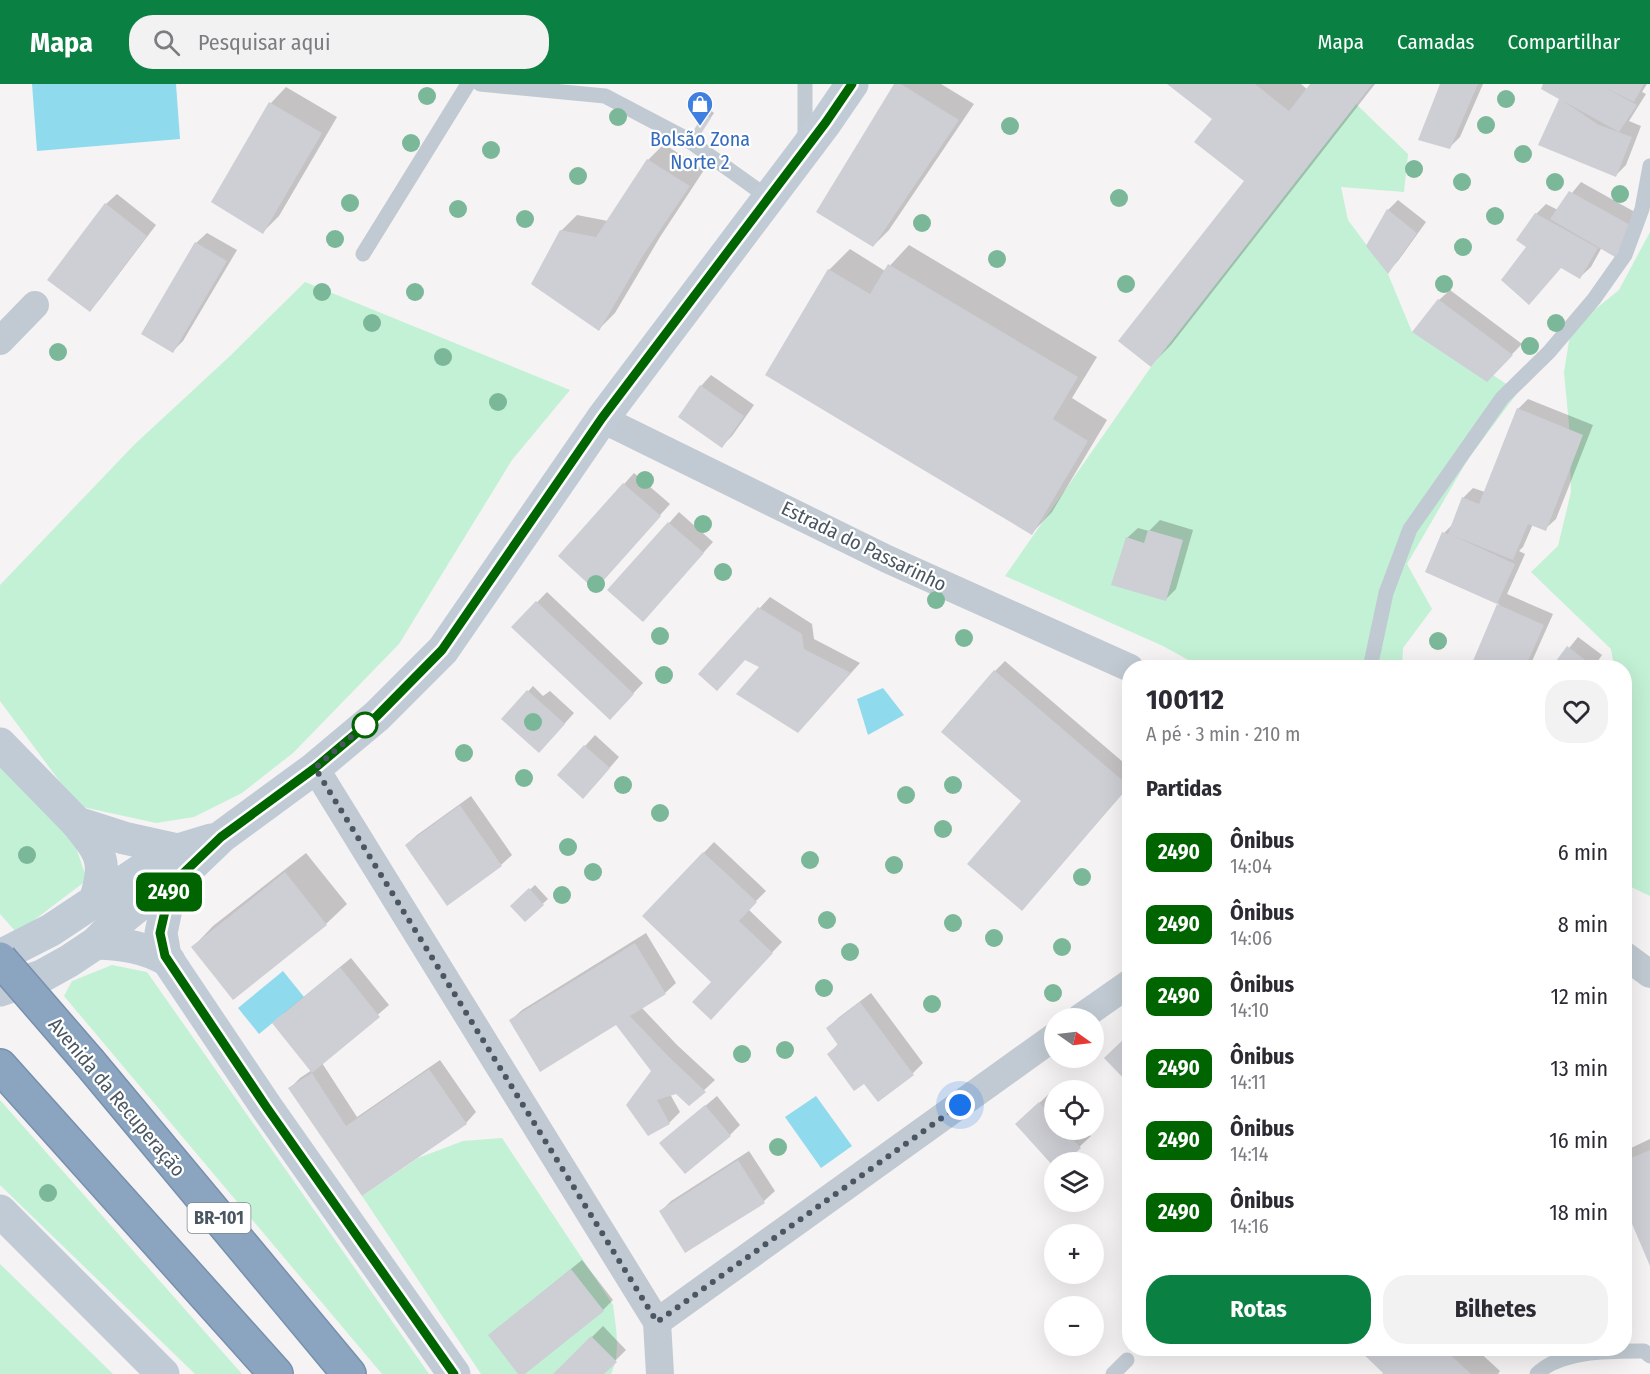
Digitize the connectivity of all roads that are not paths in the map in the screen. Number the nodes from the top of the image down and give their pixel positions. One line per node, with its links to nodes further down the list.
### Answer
1 (468, 84): 8 (lane)
2 (480, 84): 7 (lane)
3 (805, 84): 5 (lane)
4 (852, 84): 5 (main road)
5 (805, 150): 7 (main road)
6 (1650, 166): 12 (lane)
7 (769, 198): 11 (main road)
8 (363, 254)
9 (35, 305): 10 (street)
10 (0, 341)
11 (602, 418): 13 (street, Estrada do Passarinho); 15 (main road)
12 (1372, 660)
13 (1122, 664)
14 (0, 744): 16 (main road)
15 (315, 768): 17 (main road); 32 (street)
16 (77, 823): 18 (main road); 20 (main road)
17 (221, 837): 18 (main road); 19 (main road)
18 (178, 850): 20 (main road)
19 (171, 885): 21 (main road); 23 (main road)
20 (95, 901): 22 (main road)
21 (96, 943): 23 (main road); 27 (main road)
22 (0, 957): 39 (highway, Avenida da Recuperação / BR-101, bridge)
23 (169, 961): 40 (main road)
24 (1632, 961): 25 (street)
25 (1650, 974)
26 (1122, 989): 28 (street)
27 (0, 990)
28 (1094, 1008)
29 (1044, 1044): 32 (street)
30 (0, 1066): 38 (highway, BR-101)
31 (0, 1211): 37 (main road)
32 (657, 1322): 41 (street)
33 (1632, 1351): 35 (lane)
34 (1579, 1356): 43 (lane)
35 (1650, 1356)
36 (1127, 1360): 42 (lane)
37 (164, 1374)
38 (276, 1374)
39 (349, 1374)
40 (454, 1374)
41 (660, 1374)
42 (1113, 1374)
43 (1537, 1374)

